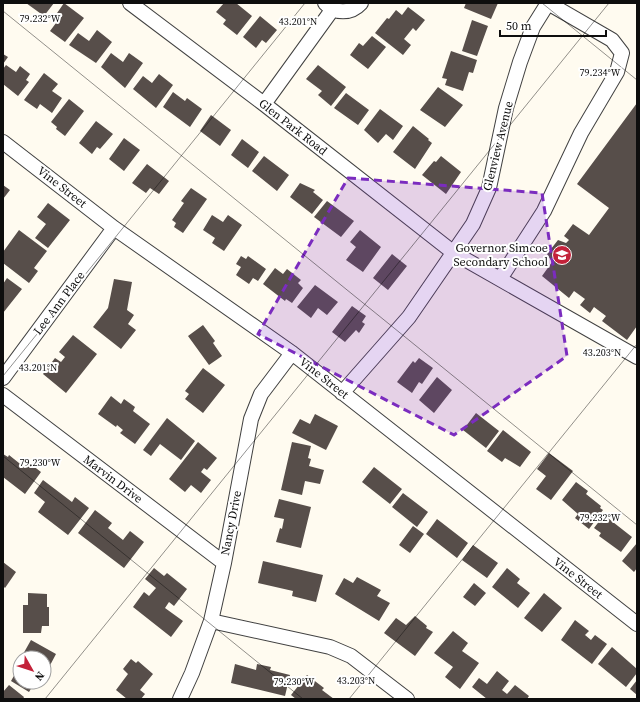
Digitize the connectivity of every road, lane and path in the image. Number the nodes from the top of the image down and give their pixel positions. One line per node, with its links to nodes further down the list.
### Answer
1 (130, 3): 5 (street, Glen Park Road)
2 (361, 3): 4 (street)
3 (548, 3): 8 (street, Glenview Avenue); 9 (street)
4 (329, 6): 5 (street)
5 (264, 104): 8 (street, Glen Park Road)
6 (3, 142): 7 (street, Vine Street)
7 (114, 228): 10 (street, Vine Street); 12 (street, Lee Ann Place)
8 (454, 253): 9 (street, Glen Park Road); 13 (street, Glenview Avenue)
9 (500, 279): 11 (street, Glen Park Road)
10 (292, 353): 13 (street, Vine Street); 15 (street, Nancy Drive)
11 (637, 357)
12 (3, 378)
13 (342, 393): 17 (street, Vine Street)
14 (3, 395): 15 (street, Marvin Drive)
15 (224, 563): 16 (street, Nancy Drive)
16 (211, 621): 18 (street, Nancy Drive); 19 (street)
17 (637, 624)
18 (180, 699)
19 (407, 699)

